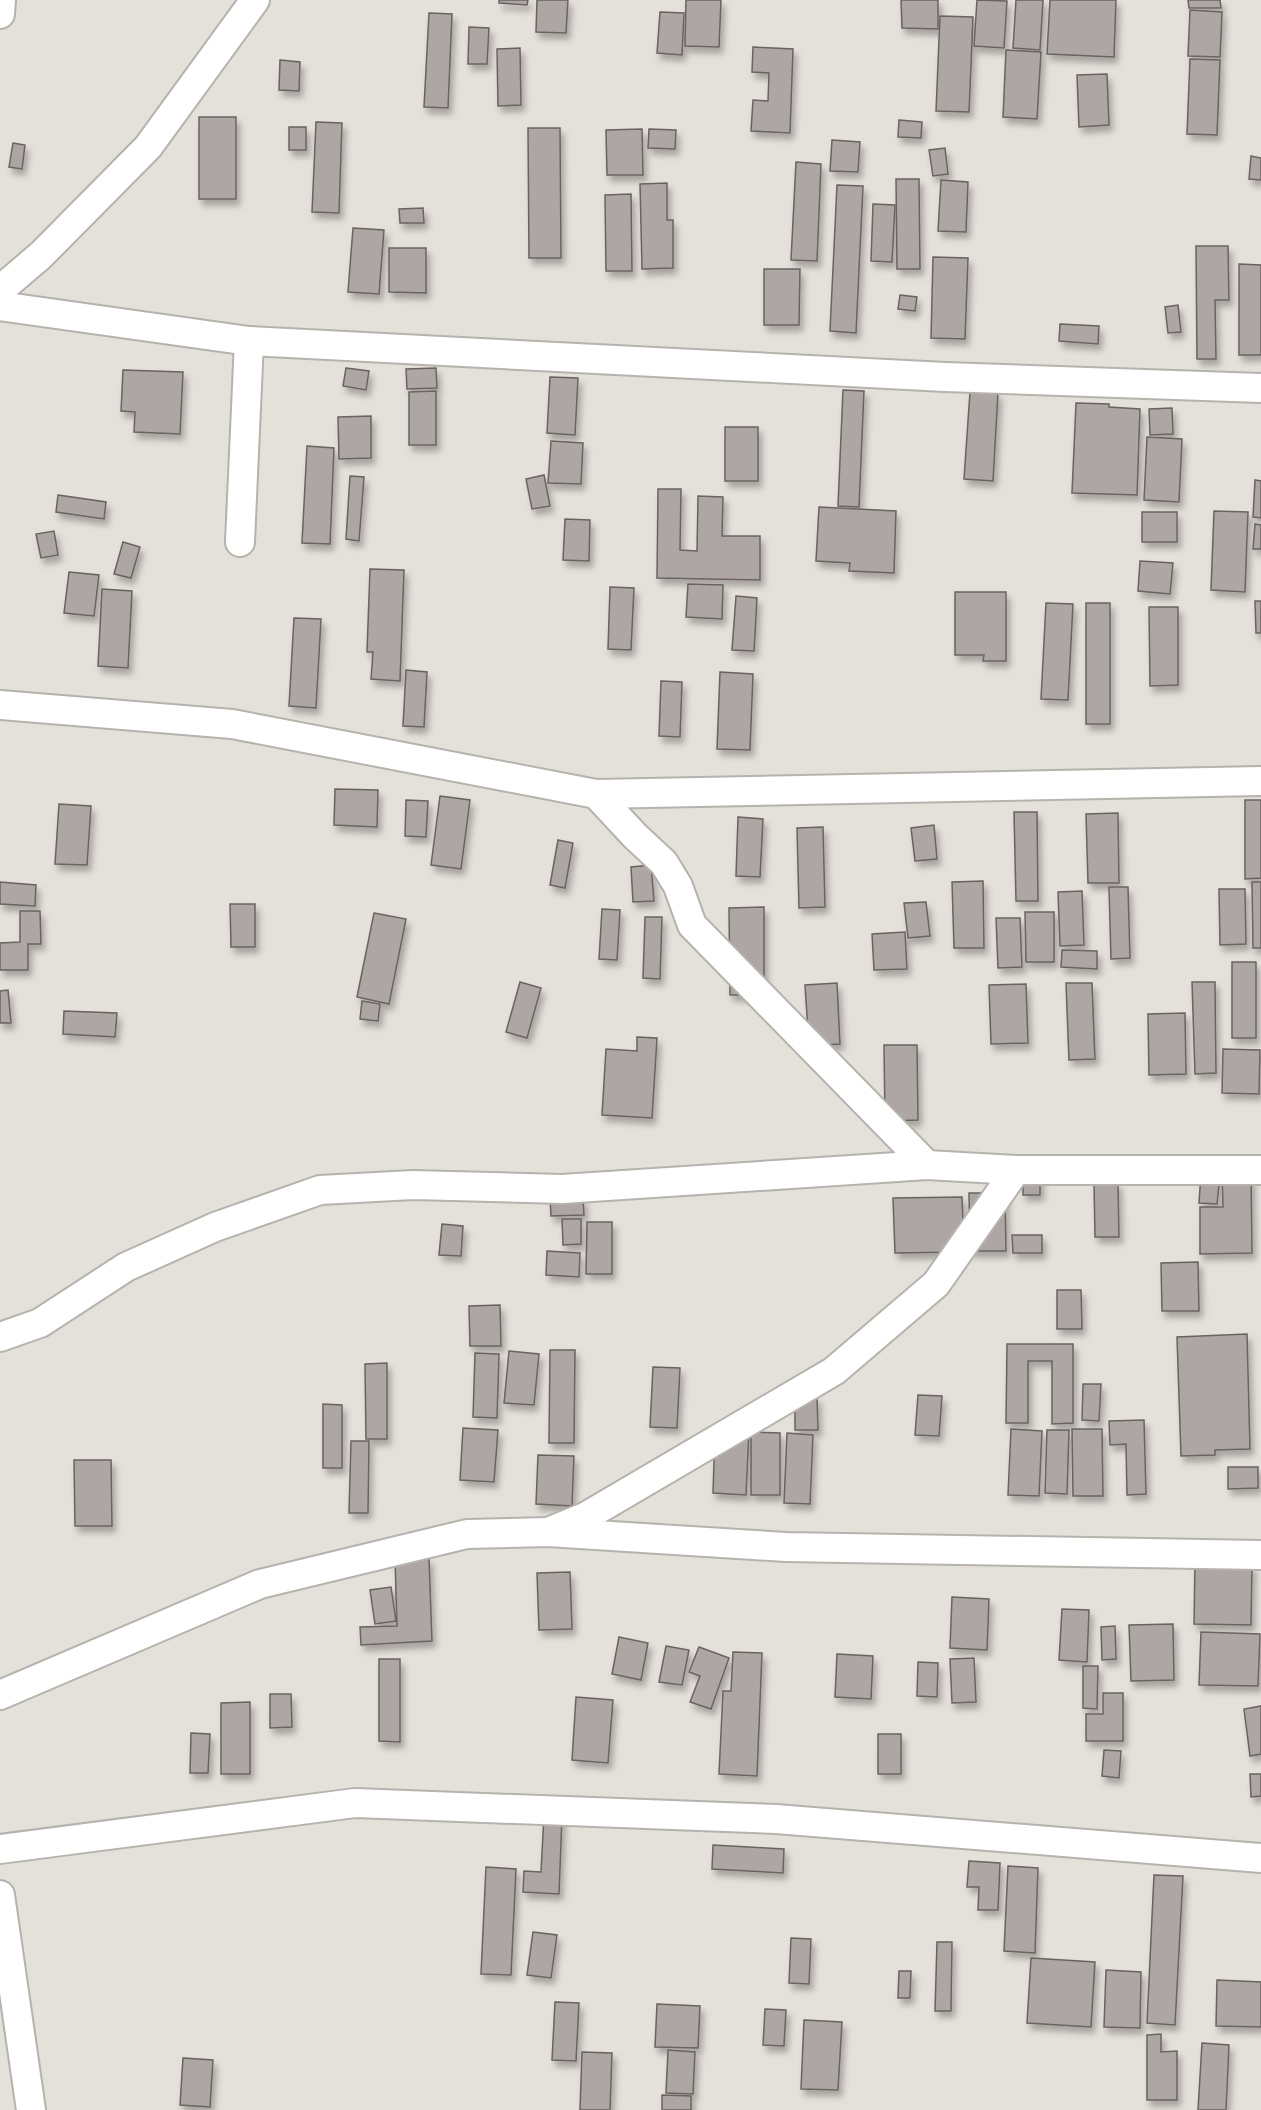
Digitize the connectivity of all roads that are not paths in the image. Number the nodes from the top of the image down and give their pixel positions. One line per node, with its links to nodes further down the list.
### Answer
1 (1, 0): 3 (street)
2 (255, 0): 4 (street)
3 (0, 14)
4 (0, 290)
5 (0, 306): 6 (street)
6 (249, 341): 7 (street); 8 (street)
7 (1261, 388)
8 (240, 542)
9 (0, 705): 11 (street)
10 (1261, 781): 11 (street)
11 (596, 794): 12 (street)
12 (927, 1165): 13 (street); 15 (street)
13 (1016, 1170): 14 (street); 16 (street)
14 (1261, 1170)
15 (0, 1337)
16 (548, 1532): 17 (street); 18 (street)
17 (1261, 1555)
18 (0, 1695)
19 (0, 1849): 20 (street)
20 (1261, 1858)
21 (0, 1894): 22 (street)
22 (31, 2110)

